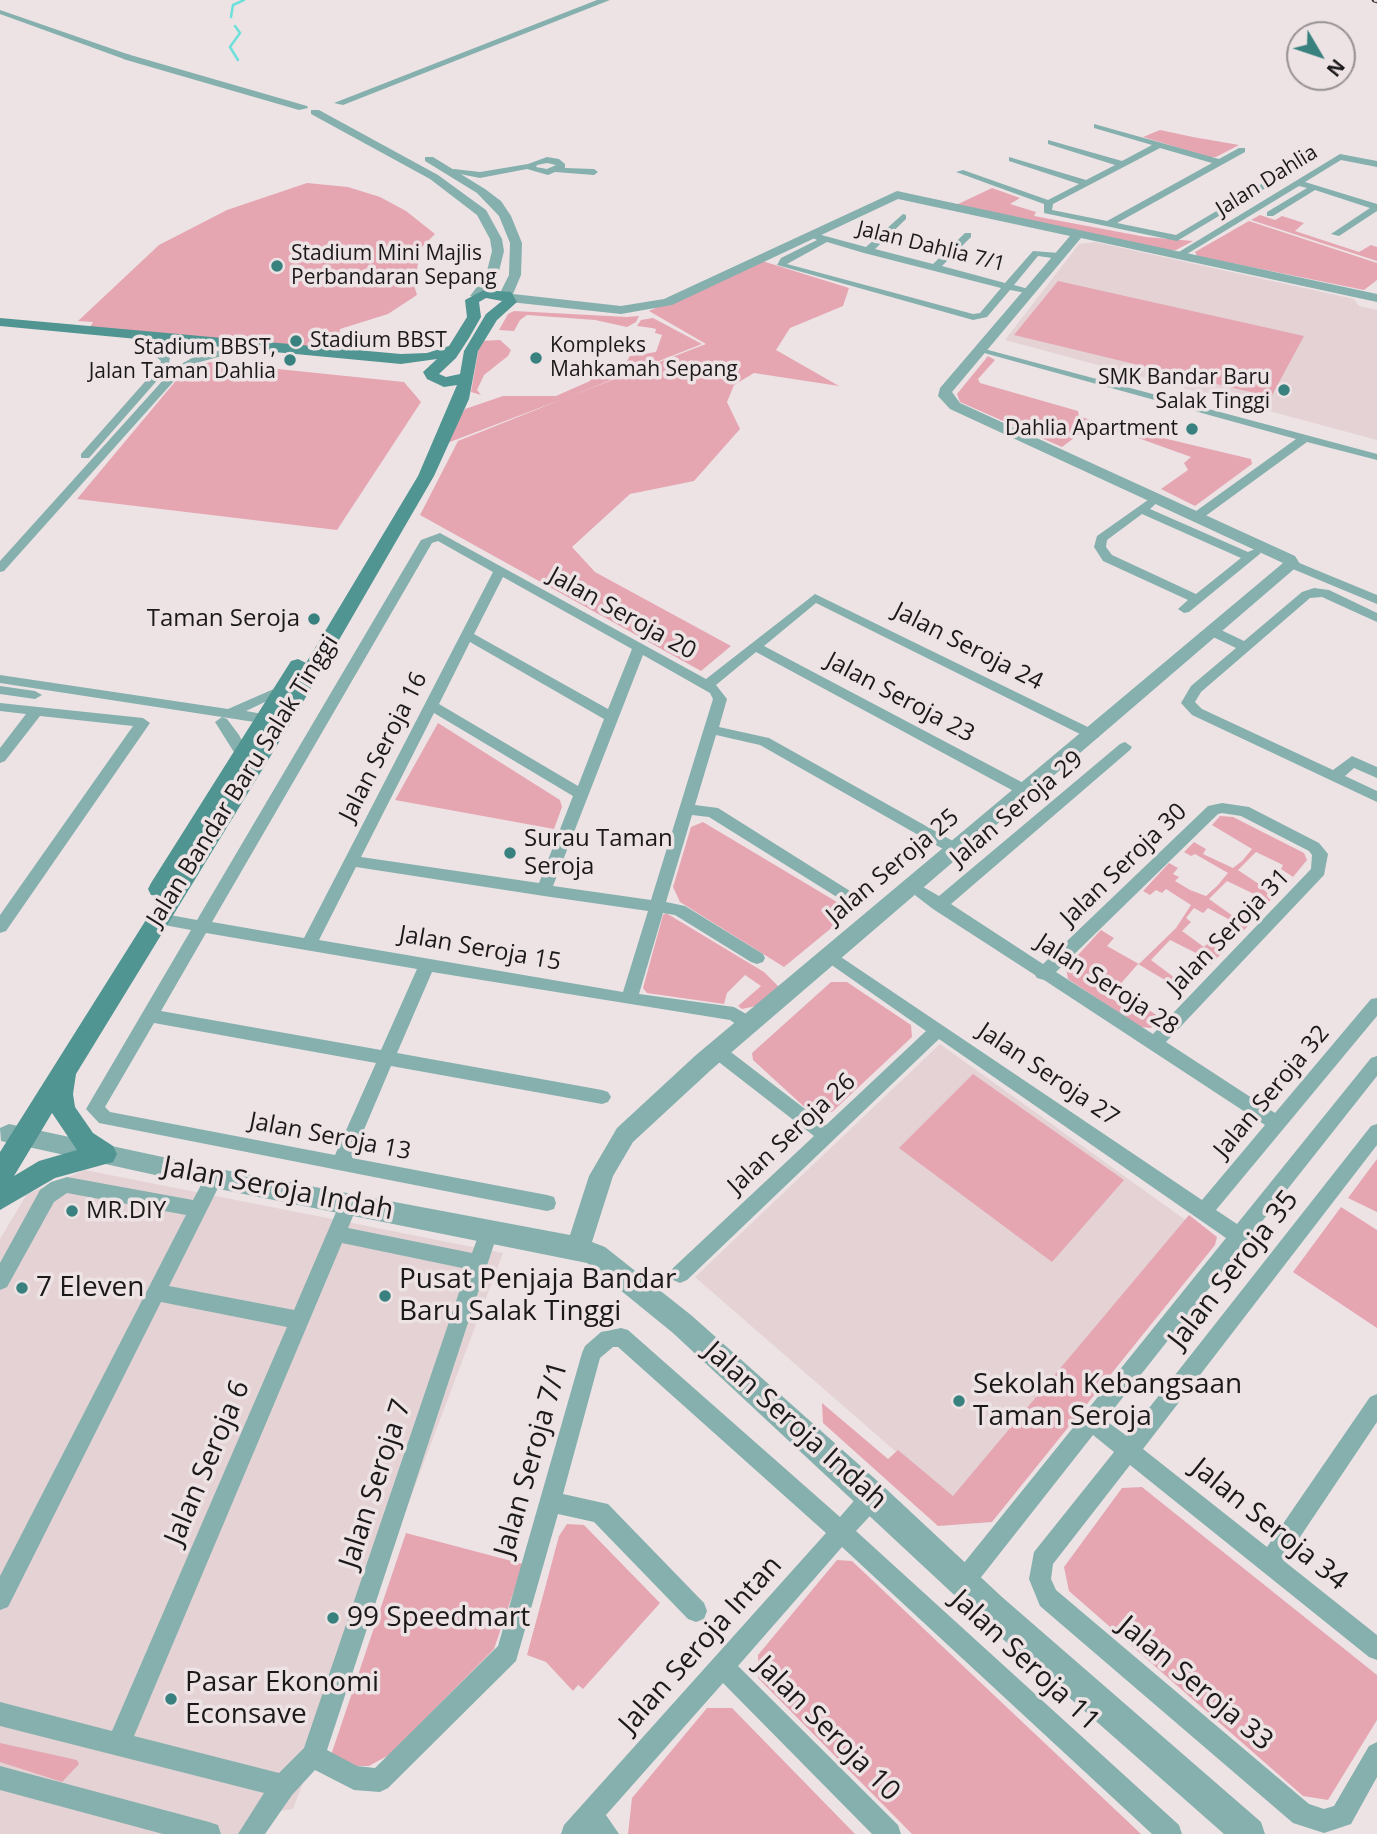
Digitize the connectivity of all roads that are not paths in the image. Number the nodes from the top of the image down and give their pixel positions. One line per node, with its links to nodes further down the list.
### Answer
1 (588, 0): 5 (street)
2 (605, 0): 5 (street)
3 (0, 12): 4 (street)
4 (131, 55): 6 (street)
5 (335, 103): 6 (street); 20 (street)
6 (309, 105): 45 (street)
7 (1097, 126): 9 (street)
8 (1051, 142): 15 (street)
9 (1159, 145): 14 (street); 15 (street)
10 (1242, 150): 14 (street)
11 (1312, 158): 30 (street)
12 (1012, 159): 23 (street)
13 (1334, 159): 16 (street, Jalan Dahlia); 19 (street); 22 (street, Jalan Dahlia)
14 (1218, 162): 31 (street)
15 (1122, 164): 23 (street)
16 (1377, 164)
17 (558, 166): 18 (street)
18 (531, 168): 20 (street); 25 (street)
19 (1377, 171)
20 (454, 172): 25 (street)
21 (960, 173): 26 (street)
22 (1297, 182): 24 (street); 27 (street, Jalan Dahlia)
23 (1086, 183): 26 (street)
24 (1314, 187): 27 (street); 28 (street)
25 (481, 191): 42 (street)
26 (1049, 203): 31 (street)
27 (1257, 207): 32 (street, Jalan Dahlia)
28 (1377, 207): 35 (street)
29 (903, 217): 38 (street)
30 (1205, 222): 31 (street); 32 (street)
31 (1108, 224)
32 (1226, 226): 39 (street, Jalan Dahlia)
33 (809, 234): 34 (street); 37 (street, Jalan Dahlia 7/1); 49 (street)
34 (1078, 234): 39 (street); 40 (street)
35 (1336, 234)
36 (968, 235): 41 (street)
37 (824, 240): 38 (street, Jalan Dahlia 7/1); 43 (street)
38 (867, 251): 41 (street, Jalan Dahlia 7/1)
39 (1179, 255): 46 (street)
40 (1059, 256): 43 (street); 44 (street)
41 (935, 268): 43 (street, Jalan Dahlia 7/1)
42 (514, 275): 47 (street); 48 (street)
43 (1007, 286): 44 (street, Jalan Dahlia 7/1)
44 (1029, 292): 55 (street)
45 (477, 296): 47 (main road); 54 (main road)
46 (1377, 298)
47 (506, 301): 48 (street); 49 (street); 57 (main road, Jalan Bandar Baru Salak Tinggi)
48 (544, 303): 49 (street)
49 (561, 306)
50 (0, 321): 52 (main road)
51 (0, 331): 52 (main road)
52 (72, 333): 53 (main road); 54 (main road)
53 (150, 347): 56 (main road); 65 (street)
54 (457, 348): 58 (main road)
55 (981, 349): 59 (street); 61 (street)
56 (225, 352): 58 (main road); 68 (street)
57 (467, 376): 58 (main road); 88 (main road, Jalan Bandar Baru Salak Tinggi)
58 (435, 378): 82 (main road, Jalan Bandar Baru Salak Tinggi)
59 (1305, 438): 60 (street); 63 (street)
60 (1377, 457)
61 (1154, 499): 62 (street); 63 (street)
62 (1141, 509): 66 (street); 70 (street)
63 (1196, 517): 64 (street)
64 (1262, 547): 66 (street); 67 (street)
65 (0, 552)
66 (1249, 557): 70 (street)
67 (1292, 564): 71 (street); 74 (street, Jalan Seroja 25)
68 (0, 568)
69 (499, 572): 75 (street, Jalan Seroja 16); 78 (street, Jalan Seroja 20); 109 (street, Jalan Seroja 20)
70 (1197, 599): 72 (street)
71 (1377, 600)
72 (1184, 609)
73 (1377, 618): 76 (street)
74 (1218, 629): 76 (street); 90 (street, Jalan Seroja 25)
75 (467, 635): 83 (street, Jalan Seroja 16); 87 (street)
76 (1249, 644): 95 (street)
77 (754, 646): 80 (street); 90 (street, Jalan Seroja 24); 96 (street, Jalan Seroja 23)
78 (639, 648): 80 (street, Jalan Seroja 20); 87 (street)
79 (0, 679): 86 (street)
80 (706, 685): 89 (street, Jalan Seroja 20)
81 (0, 690): 86 (street)
82 (281, 691): 86 (street); 88 (main road, Jalan Bandar Baru Salak Tinggi)
83 (431, 705): 97 (street); 102 (street, Jalan Seroja 16)
84 (0, 707): 85 (street)
85 (36, 711): 93 (street); 110 (street)
86 (226, 718): 88 (street); 92 (street)
87 (612, 718): 97 (street)
88 (270, 724): 92 (main road, Jalan Bandar Baru Salak Tinggi); 108 (main road, Jalan Bandar Baru Salak Tinggi)
89 (712, 730): 99 (street); 101 (street)
90 (1093, 735): 96 (street, Jalan Seroja 25)
91 (1125, 747): 106 (street, Jalan Seroja 29)
92 (242, 754): 131 (main road, Jalan Bandar Baru Salak Tinggi)
93 (0, 758)
94 (1377, 773): 95 (street)
95 (1335, 777): 98 (street)
96 (1026, 791): 101 (street, Jalan Seroja 25)
97 (582, 795): 104 (street)
98 (1377, 797)
99 (688, 809): 105 (street); 107 (street)
100 (1314, 847): 115 (street, Jalan Seroja 30); 121 (street, Jalan Seroja 31)
101 (955, 849): 103 (street, Jalan Seroja 25)
102 (351, 861): 104 (street); 111 (street, Jalan Seroja 16)
103 (911, 886): 106 (street, Jalan Seroja 28); 112 (street, Jalan Seroja 25)
104 (544, 890): 107 (street)
105 (845, 895)
106 (939, 905): 115 (street, Jalan Seroja 28)
107 (657, 908): 113 (street); 116 (street)
108 (159, 919): 109 (street, Jalan Seroja 15); 124 (main road, Jalan Bandar Baru Salak Tinggi)
109 (201, 925): 111 (street, Jalan Seroja 15); 118 (street, Jalan Seroja 20)
110 (0, 927)
111 (310, 942): 114 (street, Jalan Seroja 15)
112 (829, 955): 119 (street, Jalan Seroja 25); 120 (street, Jalan Seroja 27)
113 (757, 958)
114 (427, 965): 116 (street, Jalan Seroja 15); 123 (street)
115 (1043, 974): 121 (street, Jalan Seroja 28)
116 (629, 999): 119 (street, Jalan Seroja 15)
117 (1377, 1004): 128 (street, Jalan Seroja 32)
118 (148, 1015): 123 (street); 127 (street, Jalan Seroja 20)
119 (749, 1024): 122 (street, Jalan Seroja 25)
120 (938, 1030): 129 (street, Jalan Seroja 26); 140 (street, Jalan Seroja 27)
121 (1154, 1044): 128 (street, Jalan Seroja 28)
122 (717, 1051): 129 (street); 144 (street, Jalan Seroja 25)
123 (387, 1058): 126 (street); 133 (street)
124 (70, 1059): 131 (main road, Jalan Bandar Baru Salak Tinggi); 132 (main road)
125 (1377, 1063): 143 (street)
126 (602, 1097)
127 (104, 1118): 133 (street, Jalan Seroja 13)
128 (1277, 1123): 140 (street, Jalan Seroja 32)
129 (827, 1136): 146 (street, Jalan Seroja 26)
130 (1375, 1138): 152 (street, Jalan Seroja 35)
131 (11, 1140): 132 (street, Jalan Seroja Indah); 134 (main road, Jalan Bandar Baru Salak Tinggi)
132 (104, 1154): 135 (street, Jalan Seroja Indah); 136 (main road)
133 (340, 1164): 138 (street, Jalan Seroja 13)
134 (0, 1175)
135 (214, 1178): 137 (street, Jalan Seroja Indah); 139 (street)
136 (0, 1198)
137 (350, 1202): 141 (street, Jalan Seroja Indah); 142 (street, Jalan Seroja 6)
138 (547, 1203)
139 (199, 1209): 147 (street); 148 (street)
140 (1204, 1211): 143 (street, Jalan Seroja 27)
141 (490, 1229): 144 (street, Jalan Seroja Indah); 145 (street, Jalan Seroja 7)
142 (336, 1234): 145 (street); 149 (street, Jalan Seroja 6)
143 (1239, 1236): 151 (street)
144 (578, 1248): 153 (street, Jalan Seroja Indah)
145 (479, 1263): 166 (street, Jalan Seroja 7)
146 (680, 1274)
147 (0, 1281)
148 (156, 1292): 149 (street); 159 (street)
149 (299, 1320): 164 (street, Jalan Seroja 6)
150 (1377, 1404): 156 (street)
151 (1091, 1421): 152 (street, Jalan Seroja 34); 158 (street)
152 (1128, 1450): 156 (street, Jalan Seroja 34); 157 (street, Jalan Seroja 35)
153 (873, 1496): 155 (street, Jalan Seroja Intan); 158 (street, Jalan Seroja Indah)
154 (550, 1502): 155 (street, Jalan Seroja 7/1); 160 (street); 166 (street, Jalan Seroja 7/1)
155 (841, 1532): 162 (street, Jalan Seroja Intan); 175 (street, Jalan Seroja 11)
156 (1269, 1563): 161 (street, Jalan Seroja 34)
157 (1040, 1578): 165 (street, Jalan Seroja 33)
158 (963, 1582): 176 (street, Jalan Seroja Indah)
159 (0, 1599)
160 (696, 1611)
161 (1377, 1649)
162 (722, 1666): 169 (street, Jalan Seroja Intan); 174 (street, Jalan Seroja 10)
163 (0, 1714): 164 (street)
164 (118, 1745): 168 (street)
165 (1377, 1754)
166 (313, 1755): 168 (street)
167 (0, 1778): 170 (street)
168 (283, 1786): 171 (street)
169 (590, 1815): 172 (street, Jalan Seroja Intan); 173 (street)
170 (209, 1834)
171 (250, 1834)
172 (573, 1834)
173 (607, 1834)
174 (889, 1834)
175 (1170, 1834)
176 (1249, 1834)

